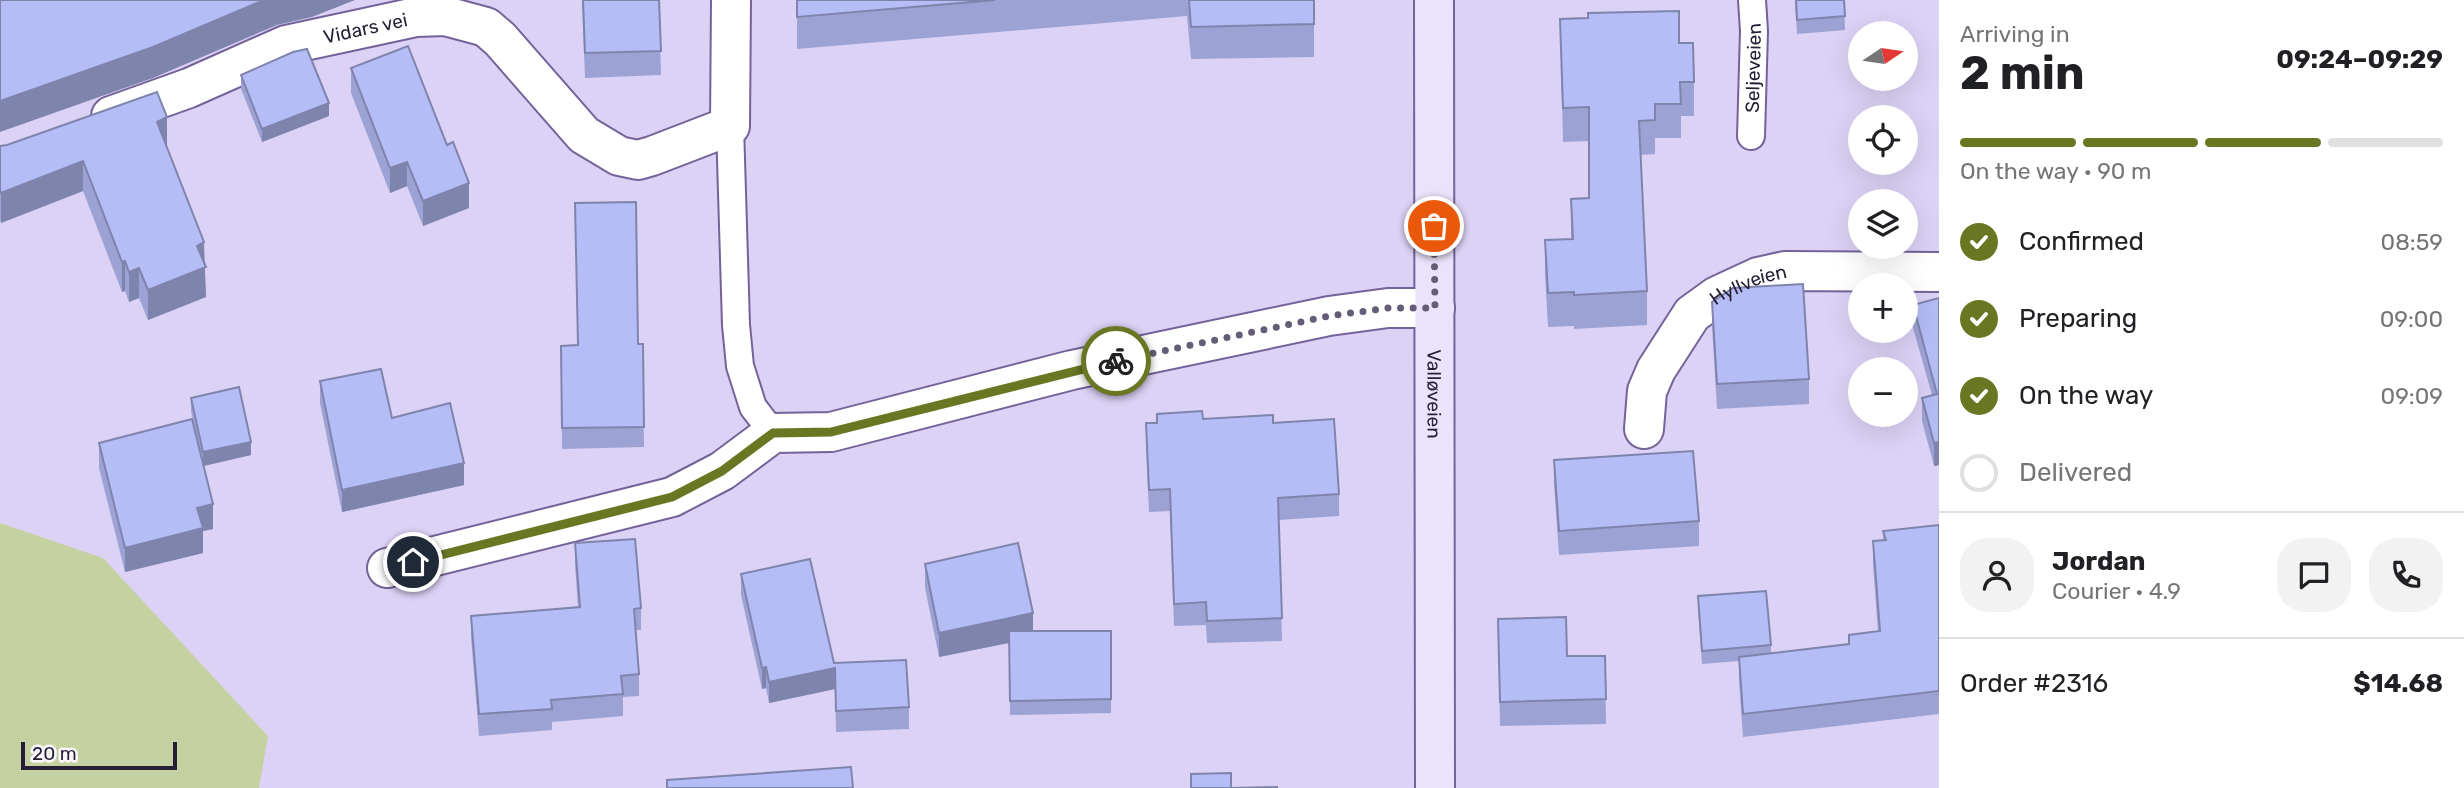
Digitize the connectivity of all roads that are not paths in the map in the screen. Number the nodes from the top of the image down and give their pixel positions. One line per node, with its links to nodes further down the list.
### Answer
1 (731, 0): 4 (street)
2 (1434, 0): 8 (main road, Valløveien)
3 (1752, 0): 6 (lane, Seljeveien)
4 (730, 125): 5 (street, Vidars vei); 10 (lane)
5 (76, 128)
6 (1751, 136)
7 (1939, 272): 9 (street, Hyllveien)
8 (1435, 308): 10 (street); 12 (main road, Valløveien)
9 (1644, 429)
10 (773, 433): 11 (street)
11 (387, 569)
12 (1435, 788)

